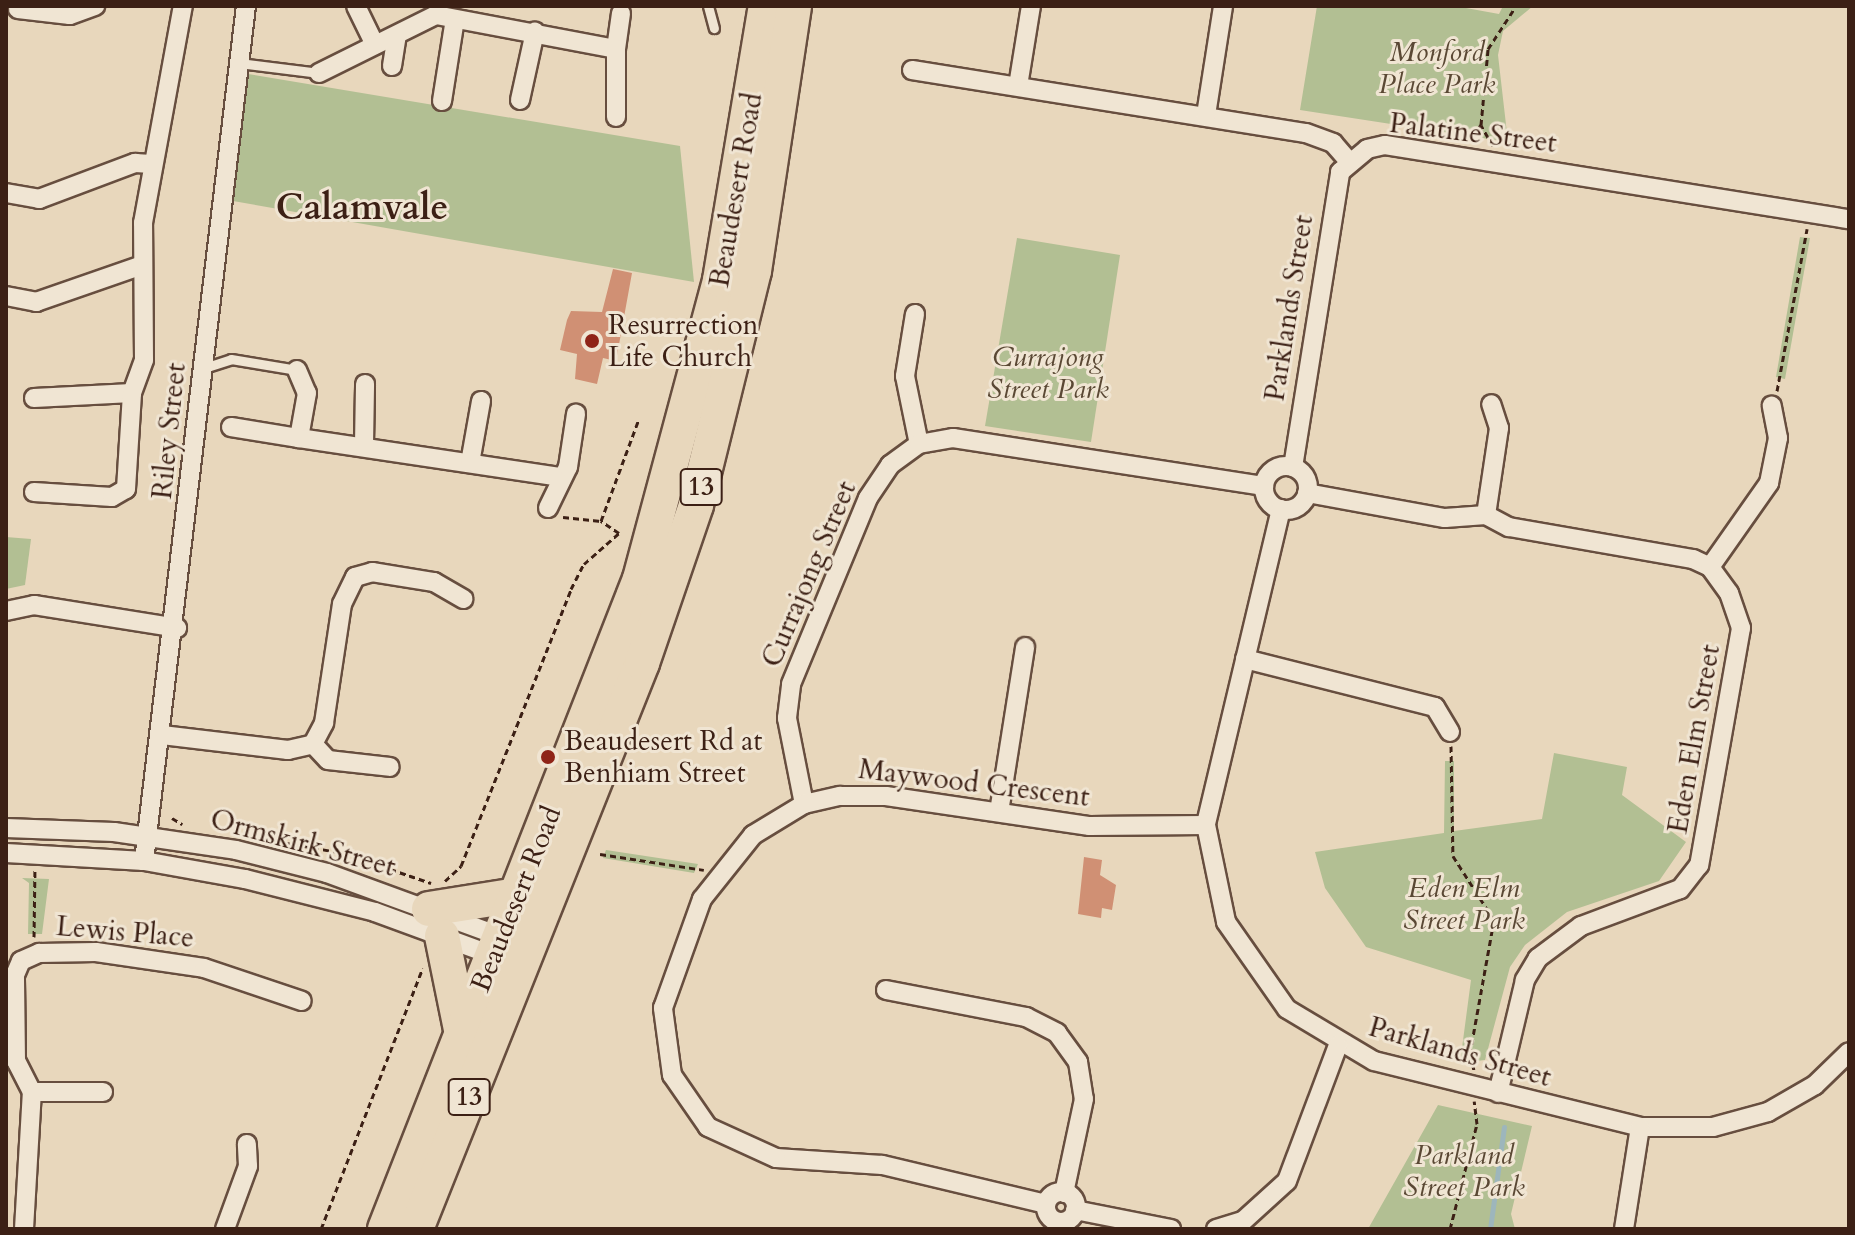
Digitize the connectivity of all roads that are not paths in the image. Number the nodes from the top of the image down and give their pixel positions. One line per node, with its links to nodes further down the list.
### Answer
1 (95, 6): 10 (street)
2 (183, 6): 28 (street)
3 (246, 6): 18 (street, Riley Street)
4 (356, 6): 16 (street)
5 (708, 6): 13 (lane)
6 (766, 6): 73 (highway, Beaudesert Road / 13)
7 (794, 6): 75 (highway, Beaudesert Road / 13)
8 (1031, 6): 22 (street)
9 (1223, 6): 25 (street)
10 (18, 9)
11 (621, 13): 17 (street)
12 (455, 19): 14 (street); 15 (street); 24 (street)
13 (714, 28)
14 (535, 32): 17 (street); 23 (street)
15 (397, 35): 16 (street); 19 (street)
16 (375, 45): 21 (street)
17 (616, 49): 26 (street)
18 (239, 63): 21 (lane); 34 (street, Riley Street)
19 (392, 66)
20 (912, 70): 22 (street)
21 (319, 73)
22 (1018, 86): 25 (street)
23 (520, 100)
24 (442, 101)
25 (1206, 115): 27 (street)
26 (616, 117)
27 (1348, 160): 30 (street, Palatine Street); 48 (street, Parklands Street)
28 (152, 164): 29 (street); 31 (street)
29 (6, 193)
30 (1849, 219)
31 (142, 265): 32 (street); 37 (street)
32 (6, 296)
33 (915, 314): 46 (street)
34 (204, 368): 35 (lane); 59 (street, Riley Street)
35 (297, 370): 44 (street)
36 (365, 384): 45 (street)
37 (132, 393): 38 (street); 51 (street)
38 (34, 398)
39 (481, 401): 47 (street)
40 (1491, 404): 55 (street)
41 (1772, 406): 56 (street)
42 (576, 414): 49 (street)
43 (231, 427): 44 (street)
44 (299, 438): 45 (street)
45 (364, 444): 47 (street)
46 (919, 444): 50 (street); 66 (street, Currajong Street)
47 (470, 463): 49 (street)
48 (1293, 467): 50 (street); 52 (street)
49 (561, 477): 53 (street)
50 (1264, 486): 54 (street)
51 (34, 492)
52 (1307, 493): 54 (street); 55 (street)
53 (548, 508)
54 (1281, 509): 61 (street, Parklands Street)
55 (1486, 515): 56 (street)
56 (1710, 567): 83 (street, Eden Elm Street)
57 (463, 599): 64 (street)
58 (6, 611): 59 (street)
59 (177, 628): 63 (street, Riley Street)
60 (1025, 647): 67 (street)
61 (1245, 659): 62 (street); 68 (street, Parklands Street)
62 (1450, 732)
63 (162, 735): 64 (street); 70 (street, Riley Street)
64 (313, 744): 65 (street)
65 (390, 767)
66 (804, 804): 67 (street, Maywood Crescent); 87 (street, Maywood Crescent)
67 (999, 812): 68 (street, Maywood Crescent)
68 (1206, 825): 79 (street, Parklands Street)
69 (6, 828): 70 (street, Ormskirk Street)
70 (147, 836): 72 (street, Riley Street); 74 (street, Ormskirk Street)
71 (6, 853): 72 (street, Ormskirk Street)
72 (144, 861): 74 (street, Ormskirk Street)
73 (517, 895): 74 (highway); 75 (highway, Beaudesert Road / 13)
74 (429, 941): 75 (street, Ormskirk Street); 75 (street, Ormskirk Street); 78 (highway)
75 (511, 951): 78 (highway, Beaudesert Road / 13); 92 (highway, Beaudesert Road / 13)
76 (886, 990): 86 (street)
77 (302, 1001): 81 (street, Lewis Place)
78 (462, 1034): 91 (highway, Beaudesert Road / 13)
79 (1338, 1045): 83 (street, Parklands Street); 94 (street)
80 (1849, 1052): 84 (street, Parklands Street)
81 (32, 1092): 82 (street); 89 (street, Lewis Place)
82 (103, 1092)
83 (1498, 1093): 84 (street, Parklands Street)
84 (1640, 1127): 95 (street)
85 (247, 1144): 90 (street)
86 (1064, 1193): 87 (street); 88 (street)
87 (1046, 1204): 88 (street, Maywood Crescent)
88 (1075, 1210): 93 (street)
89 (24, 1229)
90 (225, 1229)
91 (385, 1229)
92 (416, 1229)
93 (1171, 1229)
94 (1216, 1229)
95 (1624, 1229)

